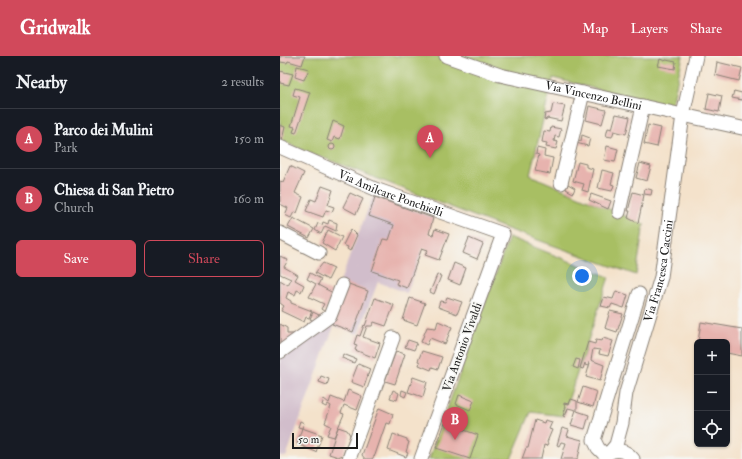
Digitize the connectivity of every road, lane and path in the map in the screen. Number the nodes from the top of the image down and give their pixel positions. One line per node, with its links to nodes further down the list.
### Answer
1 (446, 56): 3 (street, Via Vincenzo Bellini)
2 (696, 56): 5 (street, Via Francesca Caccini)
3 (584, 93): 4 (street, Via Vincenzo Bellini); 8 (street)
4 (643, 106): 5 (street, Via Vincenzo Bellini); 9 (street)
5 (683, 115): 6 (street, Via Vincenzo Bellini); 17 (street, Via Francesca Caccini)
6 (742, 128)
7 (280, 146): 11 (street, Via Amilcare Ponchielli)
8 (561, 183)
9 (619, 212)
10 (280, 234): 12 (street)
11 (503, 234): 21 (street, Via Antonio Vivaldi)
12 (319, 253)
13 (342, 284): 16 (street)
14 (639, 294): 18 (street)
15 (393, 338): 20 (street)
16 (280, 352)
17 (622, 423): 18 (street, Via Francesca Caccini); 19 (street, Via Francesca Caccini)
18 (606, 455): 19 (street)
19 (631, 457)
20 (349, 459)
21 (420, 459)

